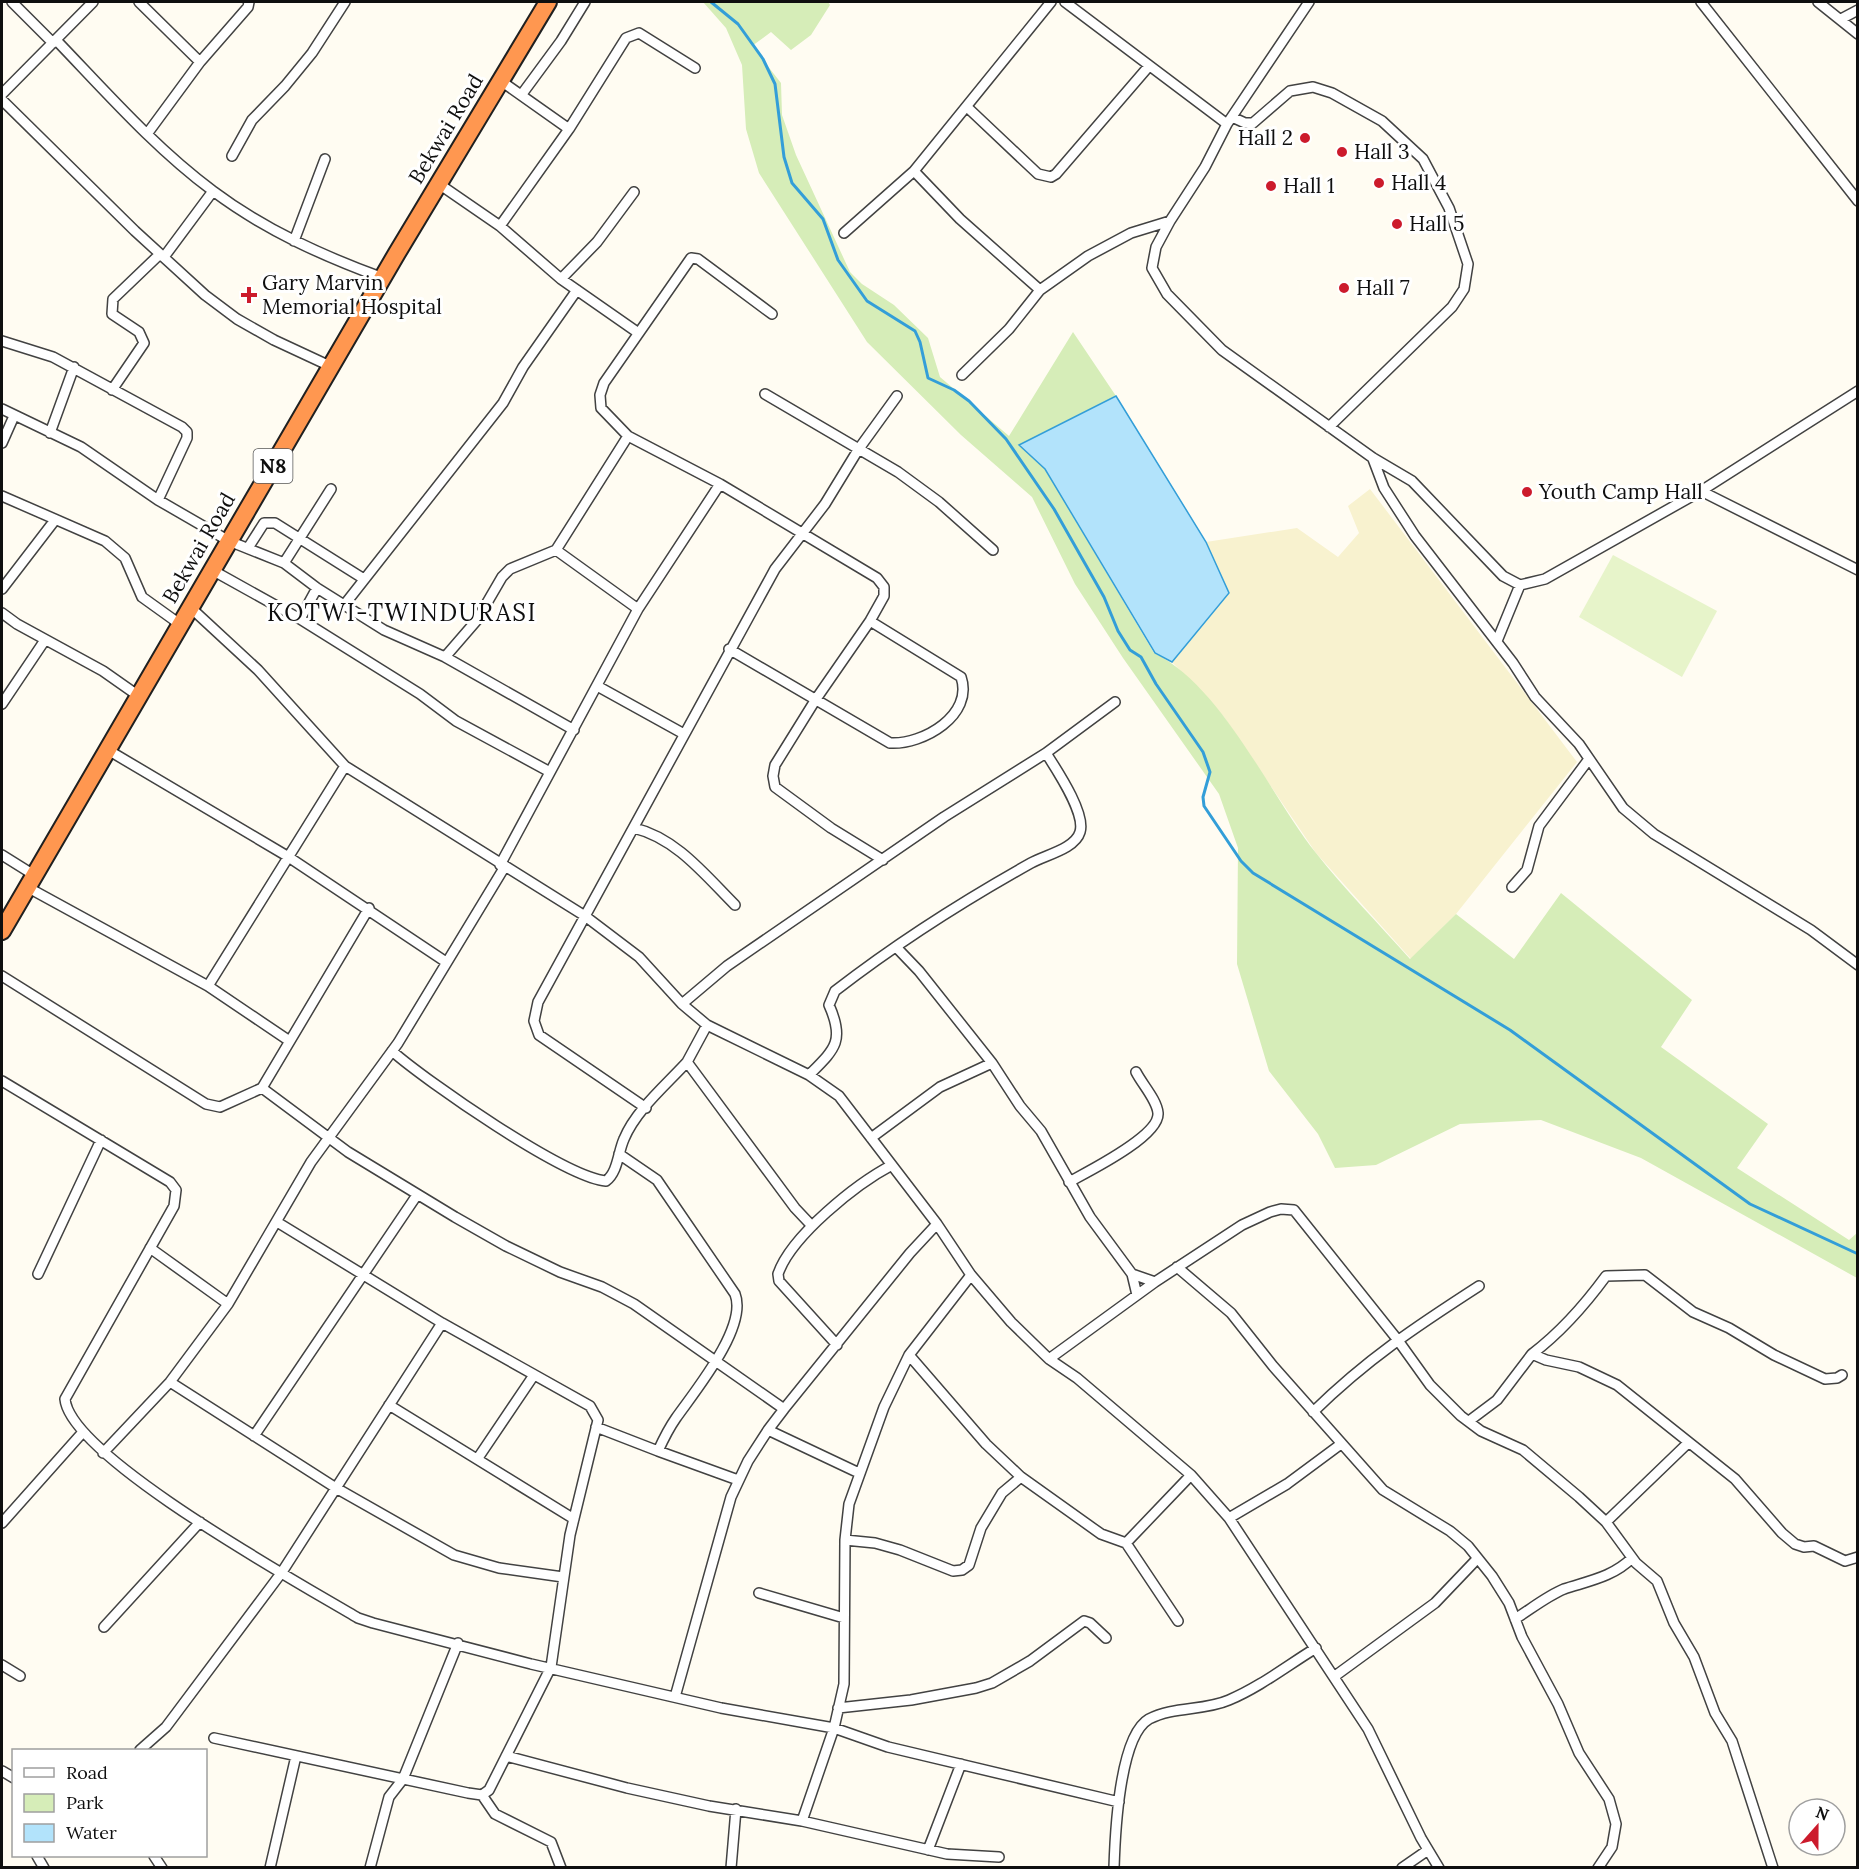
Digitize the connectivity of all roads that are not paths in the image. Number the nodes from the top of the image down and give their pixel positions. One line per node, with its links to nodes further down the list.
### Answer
1 (12, 2): 16 (street)
2 (93, 2): 16 (street)
3 (139, 2): 17 (street)
4 (249, 2): 17 (street)
5 (345, 2): 28 (street)
6 (548, 2): 20 (highway, Bekwai Road / N8)
7 (585, 2): 22 (street)
8 (1050, 2): 24 (street)
9 (1065, 2): 18 (street)
10 (1307, 2): 25 (street)
11 (1701, 2): 34 (street)
12 (1818, 2): 14 (street)
13 (1857, 10): 14 (street)
14 (1841, 19): 15 (street)
15 (1857, 34)
16 (54, 42): 21 (street); 27 (street)
17 (200, 62): 27 (street)
18 (1149, 66): 24 (street); 25 (street)
19 (695, 68): 26 (street)
20 (501, 81): 22 (street); 31 (highway, Bekwai Road / N8)
21 (2, 94)
22 (522, 94): 26 (street)
23 (2, 100): 39 (street)
24 (967, 107): 30 (street)
25 (1229, 121): 35 (street); 56 (street)
26 (569, 129): 36 (street)
27 (147, 134): 32 (street)
28 (232, 156)
29 (325, 159): 38 (street)
30 (914, 171): 37 (street); 43 (street)
31 (439, 184): 36 (street); 40 (highway, Bekwai Road / N8)
32 (213, 191): 38 (street); 39 (street)
33 (634, 192): 41 (street)
34 (1857, 201)
35 (1170, 221): 43 (street); 56 (street)
36 (500, 226): 41 (street)
37 (844, 233)
38 (294, 241): 40 (street)
39 (162, 256): 47 (street); 50 (street)
40 (383, 278): 47 (highway, Bekwai Road / N8)
41 (561, 279): 42 (street)
42 (577, 290): 45 (street); 77 (street)
43 (1040, 290): 49 (street)
44 (772, 314): 45 (street)
45 (638, 332): 58 (street)
46 (2, 342): 48 (street)
47 (332, 367): 70 (highway, Bekwai Road / N8)
48 (74, 368): 50 (street); 57 (street)
49 (962, 375)
50 (112, 390): 66 (street)
51 (1857, 391): 64 (street)
52 (765, 394): 60 (street)
53 (897, 396): 60 (street)
54 (2, 409): 55 (street)
55 (14, 416): 57 (street); 59 (street)
56 (1329, 428): 61 (street)
57 (50, 433): 66 (street)
58 (628, 436): 62 (street); 72 (street)
59 (2, 443)
60 (858, 450): 68 (street); 73 (street)
61 (1373, 458): 78 (street); 89 (street)
62 (720, 484): 68 (street); 83 (street)
63 (331, 489): 69 (street)
64 (1701, 491): 76 (street); 78 (street)
65 (2, 496): 67 (street)
66 (158, 500): 70 (street)
67 (55, 520): 80 (street); 87 (street)
68 (803, 533): 86 (street); 90 (street)
69 (300, 537): 71 (street); 74 (street); 77 (street)
70 (229, 541): 71 (street); 75 (highway, Bekwai Road / N8)
71 (248, 548): 74 (street)
72 (556, 550): 83 (street); 91 (street)
73 (993, 550)
74 (284, 563): 79 (street)
75 (212, 570): 82 (highway, Bekwai Road / N8); 85 (street)
76 (1857, 570)
77 (364, 579): 81 (street)
78 (1520, 585): 89 (street)
79 (317, 588): 81 (street); 85 (street)
80 (2, 589)
81 (345, 604): 91 (street)
82 (191, 608): 87 (highway, Bekwai Road / N8); 102 (street)
83 (639, 609): 92 (street)
84 (2, 612): 88 (street)
85 (300, 619): 103 (street)
86 (870, 621): 94 (street); 94 (street)
87 (181, 625): 93 (highway, Bekwai Road / N8)
88 (45, 640): 93 (street); 96 (street)
89 (1497, 641): 101 (street)
90 (729, 649): 94 (street); 98 (street)
91 (445, 657): 97 (street)
92 (598, 687): 97 (street); 98 (street)
93 (140, 697): 99 (highway, Bekwai Road / N8)
94 (816, 699): 107 (street)
95 (1115, 702): 100 (street)
96 (2, 704)
97 (574, 730): 103 (street)
98 (684, 734): 104 (street)
99 (108, 750): 106 (street); 109 (highway, Bekwai Road / N8)
100 (1046, 753): 107 (street); 115 (street)
101 (1589, 759): 110 (street); 117 (street)
102 (345, 766): 106 (street); 108 (street)
103 (550, 772): 108 (street)
104 (634, 828): 111 (street); 113 (street)
105 (2, 855): 109 (street)
106 (287, 856): 112 (street); 119 (street)
107 (883, 860): 120 (street)
108 (502, 866): 113 (street); 116 (street)
109 (30, 881): 114 (highway, Bekwai Road / N8); 119 (street)
110 (1512, 887)
111 (735, 904)
112 (369, 909): 116 (street); 122 (street)
113 (585, 916): 120 (street); 130 (street)
114 (2, 932)
115 (896, 947): 125 (street); 127 (street)
116 (446, 962): 123 (street)
117 (1857, 965)
118 (2, 976): 129 (street)
119 (208, 986): 122 (street)
120 (682, 1004): 121 (street)
121 (707, 1025): 124 (street); 127 (street)
122 (288, 1040): 129 (street)
123 (392, 1051): 131 (street); 134 (street)
124 (687, 1062): 130 (street); 140 (street)
125 (992, 1063): 132 (street); 136 (street)
126 (1136, 1072): 136 (street)
127 (809, 1075): 132 (street)
128 (2, 1081): 133 (street)
129 (262, 1088): 131 (street)
130 (646, 1108): 134 (street)
131 (328, 1137): 137 (street); 138 (street)
132 (871, 1138): 135 (street)
133 (101, 1140): 141 (street); 143 (street)
134 (619, 1154): 157 (street)
135 (892, 1165): 139 (street); 140 (street)
136 (1069, 1182): 144 (street)
137 (417, 1195): 145 (street); 157 (street)
138 (277, 1222): 145 (street); 150 (street)
139 (937, 1224): 146 (street); 153 (street)
140 (812, 1226): 153 (street)
141 (150, 1248): 150 (street); 167 (street)
142 (1177, 1267): 147 (street); 152 (street); 163 (street)
143 (38, 1274)
144 (1132, 1274): 147 (street); 149 (street)
145 (363, 1275): 151 (street); 168 (street)
146 (970, 1275): 155 (street); 156 (street)
147 (1155, 1282): 149 (street)
148 (1479, 1286): 152 (street)
149 (1137, 1295): 156 (street)
150 (228, 1304): 160 (street)
151 (442, 1323): 158 (street); 161 (street)
152 (1397, 1339): 163 (street); 164 (street)
153 (837, 1346): 162 (street)
154 (1532, 1354): 159 (street); 164 (street); 169 (street)
155 (909, 1355): 174 (street); 176 (street)
156 (1049, 1359): 175 (street)
157 (715, 1362): 162 (street); 171 (street)
158 (534, 1375): 165 (street); 173 (street)
159 (1842, 1375)
160 (170, 1382): 168 (street); 172 (street)
161 (389, 1405): 173 (street); 178 (street)
162 (784, 1409): 166 (street)
163 (1313, 1412): 170 (street)
164 (1469, 1421): 182 (street)
165 (596, 1427): 171 (street); 180 (street)
166 (768, 1430): 174 (street); 177 (street)
167 (83, 1432): 172 (street); 183 (street)
168 (254, 1436): 178 (street)
169 (1688, 1443): 182 (street); 186 (street)
170 (1341, 1444): 179 (street); 188 (street)
171 (658, 1451): 177 (street)
172 (103, 1453): 181 (street)
173 (478, 1458): 180 (street)
174 (859, 1473): 184 (street)
175 (1191, 1475): 179 (street); 185 (street)
176 (1021, 1477): 184 (street); 185 (street)
177 (738, 1480): 203 (street)
178 (336, 1488): 189 (street); 190 (street)
179 (1228, 1518): 198 (street)
180 (574, 1519): 190 (street)
181 (200, 1522): 189 (street); 195 (street)
182 (1606, 1522): 187 (street)
183 (2, 1523)
184 (845, 1540): 192 (street)
185 (1126, 1543): 194 (street)
186 (1857, 1557)
187 (1632, 1558): 193 (street); 227 (street)
188 (1477, 1559): 193 (street); 202 (street)
189 (282, 1572): 197 (street); 207 (street)
190 (563, 1577): 200 (street)
191 (759, 1593): 192 (street)
192 (844, 1618): 204 (street)
193 (1515, 1619): 226 (street)
194 (1178, 1620)
195 (104, 1627)
196 (1106, 1638): 204 (street)
197 (458, 1644): 200 (street); 211 (street)
198 (1316, 1648): 202 (street); 213 (street)
199 (2, 1665): 201 (street)
200 (551, 1667): 203 (street); 209 (street)
201 (21, 1676)
202 (1335, 1676): 217 (street)
203 (675, 1697): 205 (street)
204 (838, 1708): 205 (street)
205 (834, 1728): 210 (street); 215 (street)
206 (214, 1738): 208 (street)
207 (141, 1749)
208 (296, 1756): 211 (street); 219 (street)
209 (506, 1756): 212 (street); 214 (street)
210 (961, 1764): 213 (street); 216 (street)
211 (403, 1779): 212 (street); 220 (street)
212 (482, 1795): 221 (street)
213 (1119, 1802): 223 (street)
214 (736, 1809): 215 (street); 222 (street)
215 (802, 1821): 216 (street)
216 (928, 1850): 218 (street)
217 (1428, 1850): 224 (street); 225 (street)
218 (999, 1857)
219 (270, 1868)
220 (370, 1868)
221 (561, 1868)
222 (731, 1868)
223 (1114, 1868)
224 (1402, 1868)
225 (1439, 1868)
226 (1598, 1868)
227 (1773, 1868)

